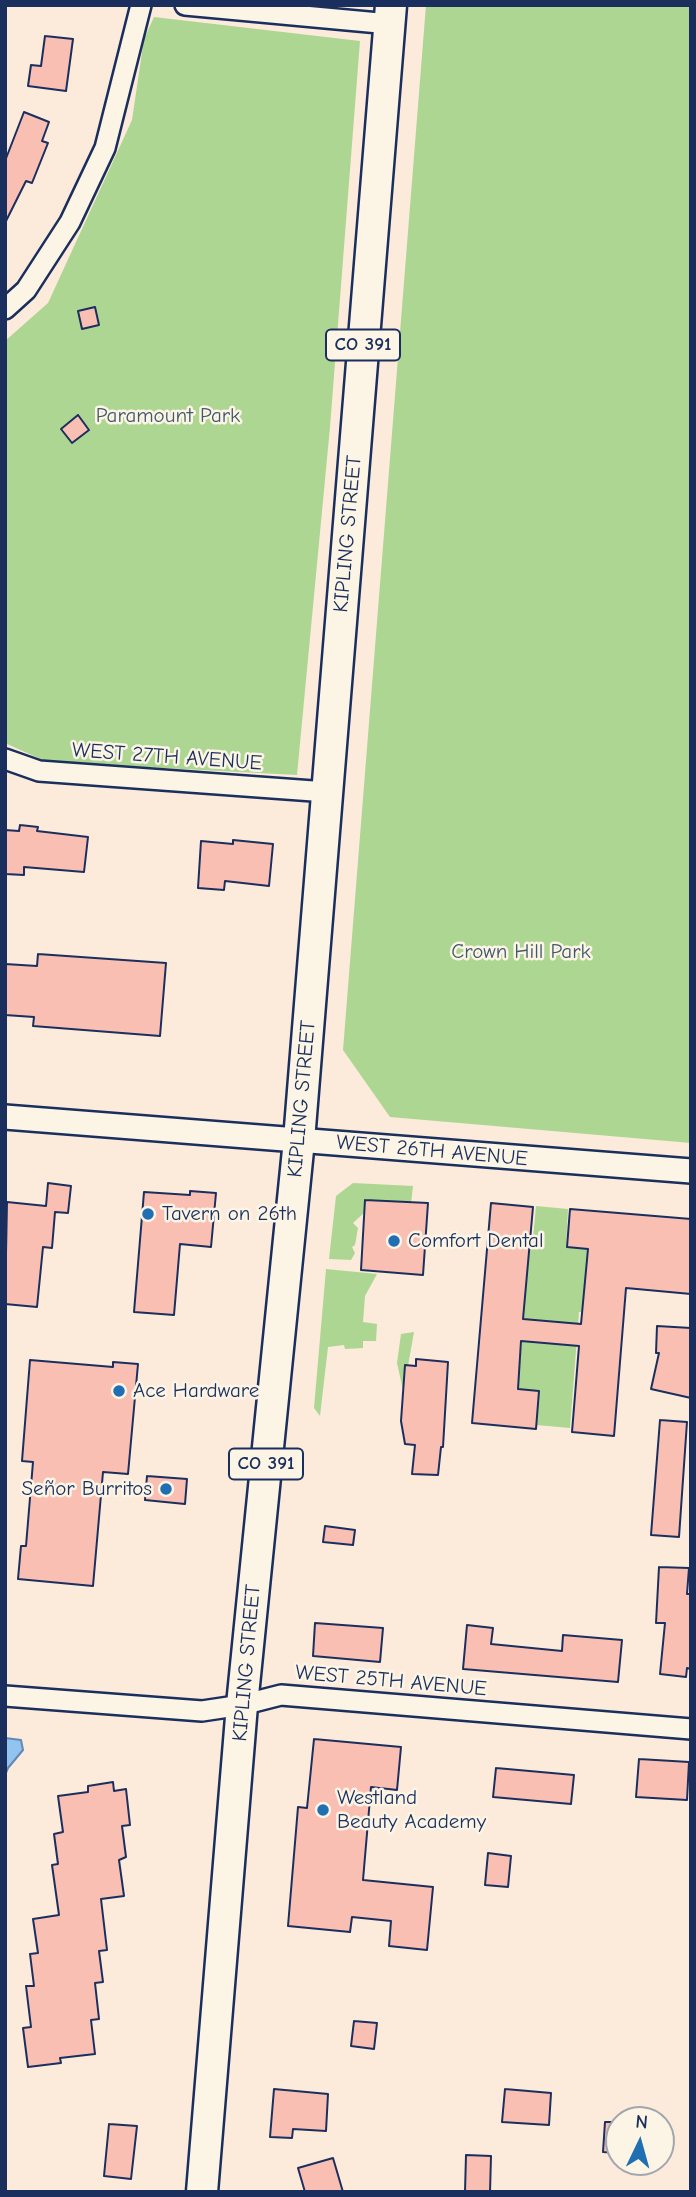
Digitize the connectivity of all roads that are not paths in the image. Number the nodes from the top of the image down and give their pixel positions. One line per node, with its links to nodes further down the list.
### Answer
1 (141, 5): 4 (street)
2 (185, 5): 3 (street)
3 (390, 15): 6 (main road, KIPLING STREET / CO 391)
4 (5, 309)
5 (5, 759): 6 (street, WEST 27TH AVENUE)
6 (327, 792): 8 (main road, KIPLING STREET / CO 391)
7 (5, 1116): 8 (street, WEST 26TH AVENUE)
8 (299, 1140): 9 (street, WEST 26TH AVENUE); 11 (main road, KIPLING STREET / CO 391)
9 (691, 1171)
10 (5, 1696): 11 (street, WEST 25TH AVENUE)
11 (242, 1705): 12 (street, WEST 25TH AVENUE); 13 (main road, KIPLING STREET / CO 391)
12 (691, 1728)
13 (202, 2192)

